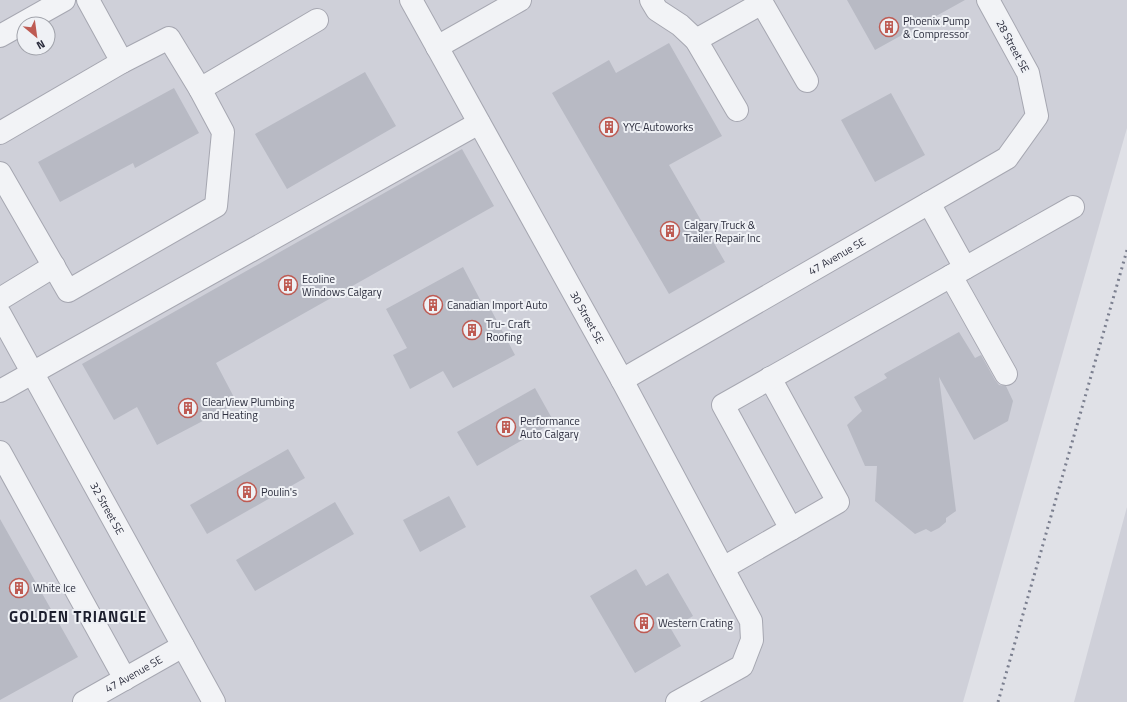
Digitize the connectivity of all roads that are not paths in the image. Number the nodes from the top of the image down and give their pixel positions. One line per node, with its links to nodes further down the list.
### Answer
1 (64, 0): 8 (street)
2 (88, 0): 11 (street)
3 (411, 0): 10 (street, 30 Street SE)
4 (520, 0): 10 (street)
5 (651, 0): 9 (street)
6 (988, 0): 15 (street, 28 Street SE)
7 (317, 20): 13 (street)
8 (0, 36)
9 (696, 40): 12 (street); 14 (street)
10 (437, 47): 16 (street, 30 Street SE)
11 (122, 62): 13 (street); 17 (street)
12 (807, 81)
13 (200, 90): 21 (street)
14 (737, 110)
15 (1037, 116): 19 (street, 47 Avenue SE)
16 (479, 123): 25 (street); 28 (street, 30 Street SE)
17 (0, 133)
18 (0, 173): 21 (street)
19 (930, 203): 22 (street); 28 (street, 47 Avenue SE)
20 (1073, 207): 22 (street)
21 (54, 266): 23 (street)
22 (958, 272): 26 (street); 27 (street)
23 (0, 298)
24 (0, 314): 25 (street, 32 Street SE)
25 (32, 373): 29 (street); 33 (street, 32 Street SE)
26 (1006, 374)
27 (770, 378): 31 (street); 31 (street)
28 (622, 380): 32 (street, 30 Street SE)
29 (0, 391)
30 (0, 452): 34 (street)
31 (791, 529): 32 (street)
32 (723, 568): 37 (street, 30 Street SE)
33 (183, 646): 34 (street, 47 Avenue SE); 36 (street, 32 Street SE)
34 (125, 679): 35 (street, 47 Avenue SE)
35 (84, 702)
36 (214, 702)
37 (677, 702)

